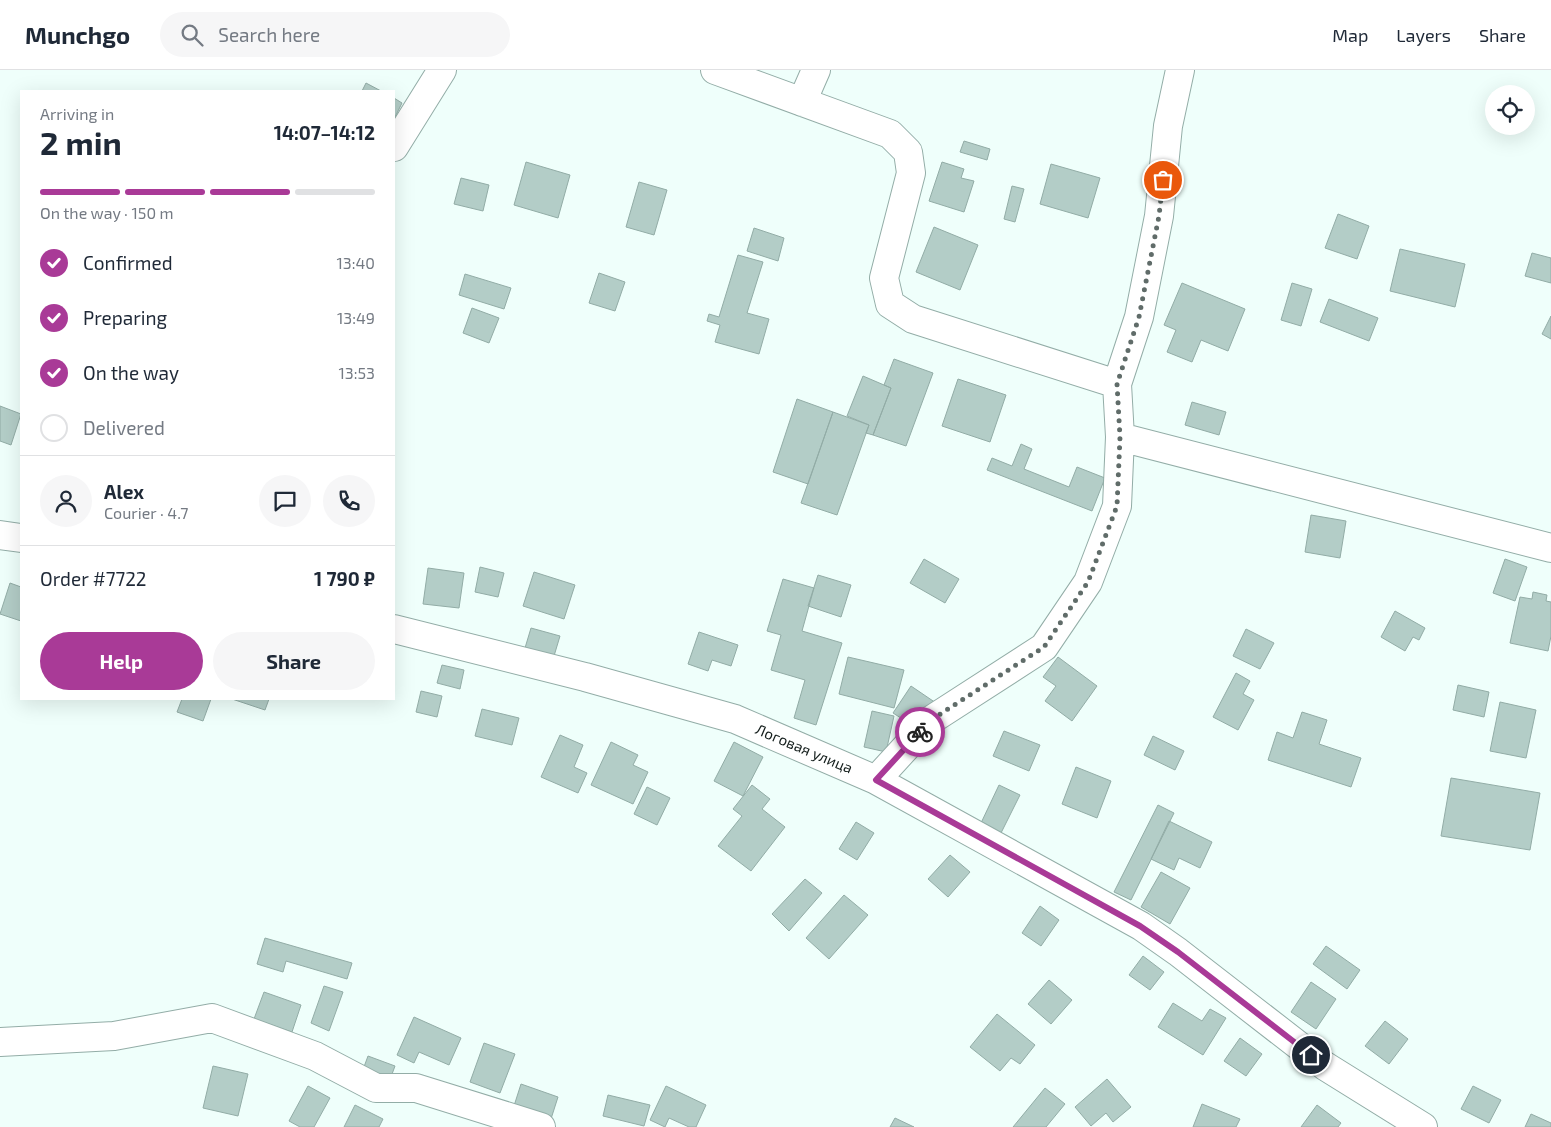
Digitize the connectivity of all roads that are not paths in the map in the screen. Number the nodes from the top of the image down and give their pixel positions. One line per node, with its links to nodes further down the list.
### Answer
1 (442, 70): 6 (street)
2 (715, 70): 5 (street)
3 (816, 70): 5 (street)
4 (1180, 70): 7 (street)
5 (802, 102): 7 (street)
6 (395, 145)
7 (1117, 384): 8 (street)
8 (1120, 437): 11 (street); 13 (street)
9 (0, 535): 10 (street)
10 (20, 538)
11 (1551, 548)
12 (395, 628): 13 (street, Логовая улица)
13 (876, 780): 16 (street, Логовая улица)
14 (0, 1042): 15 (street)
15 (541, 1127)
16 (1423, 1127)

